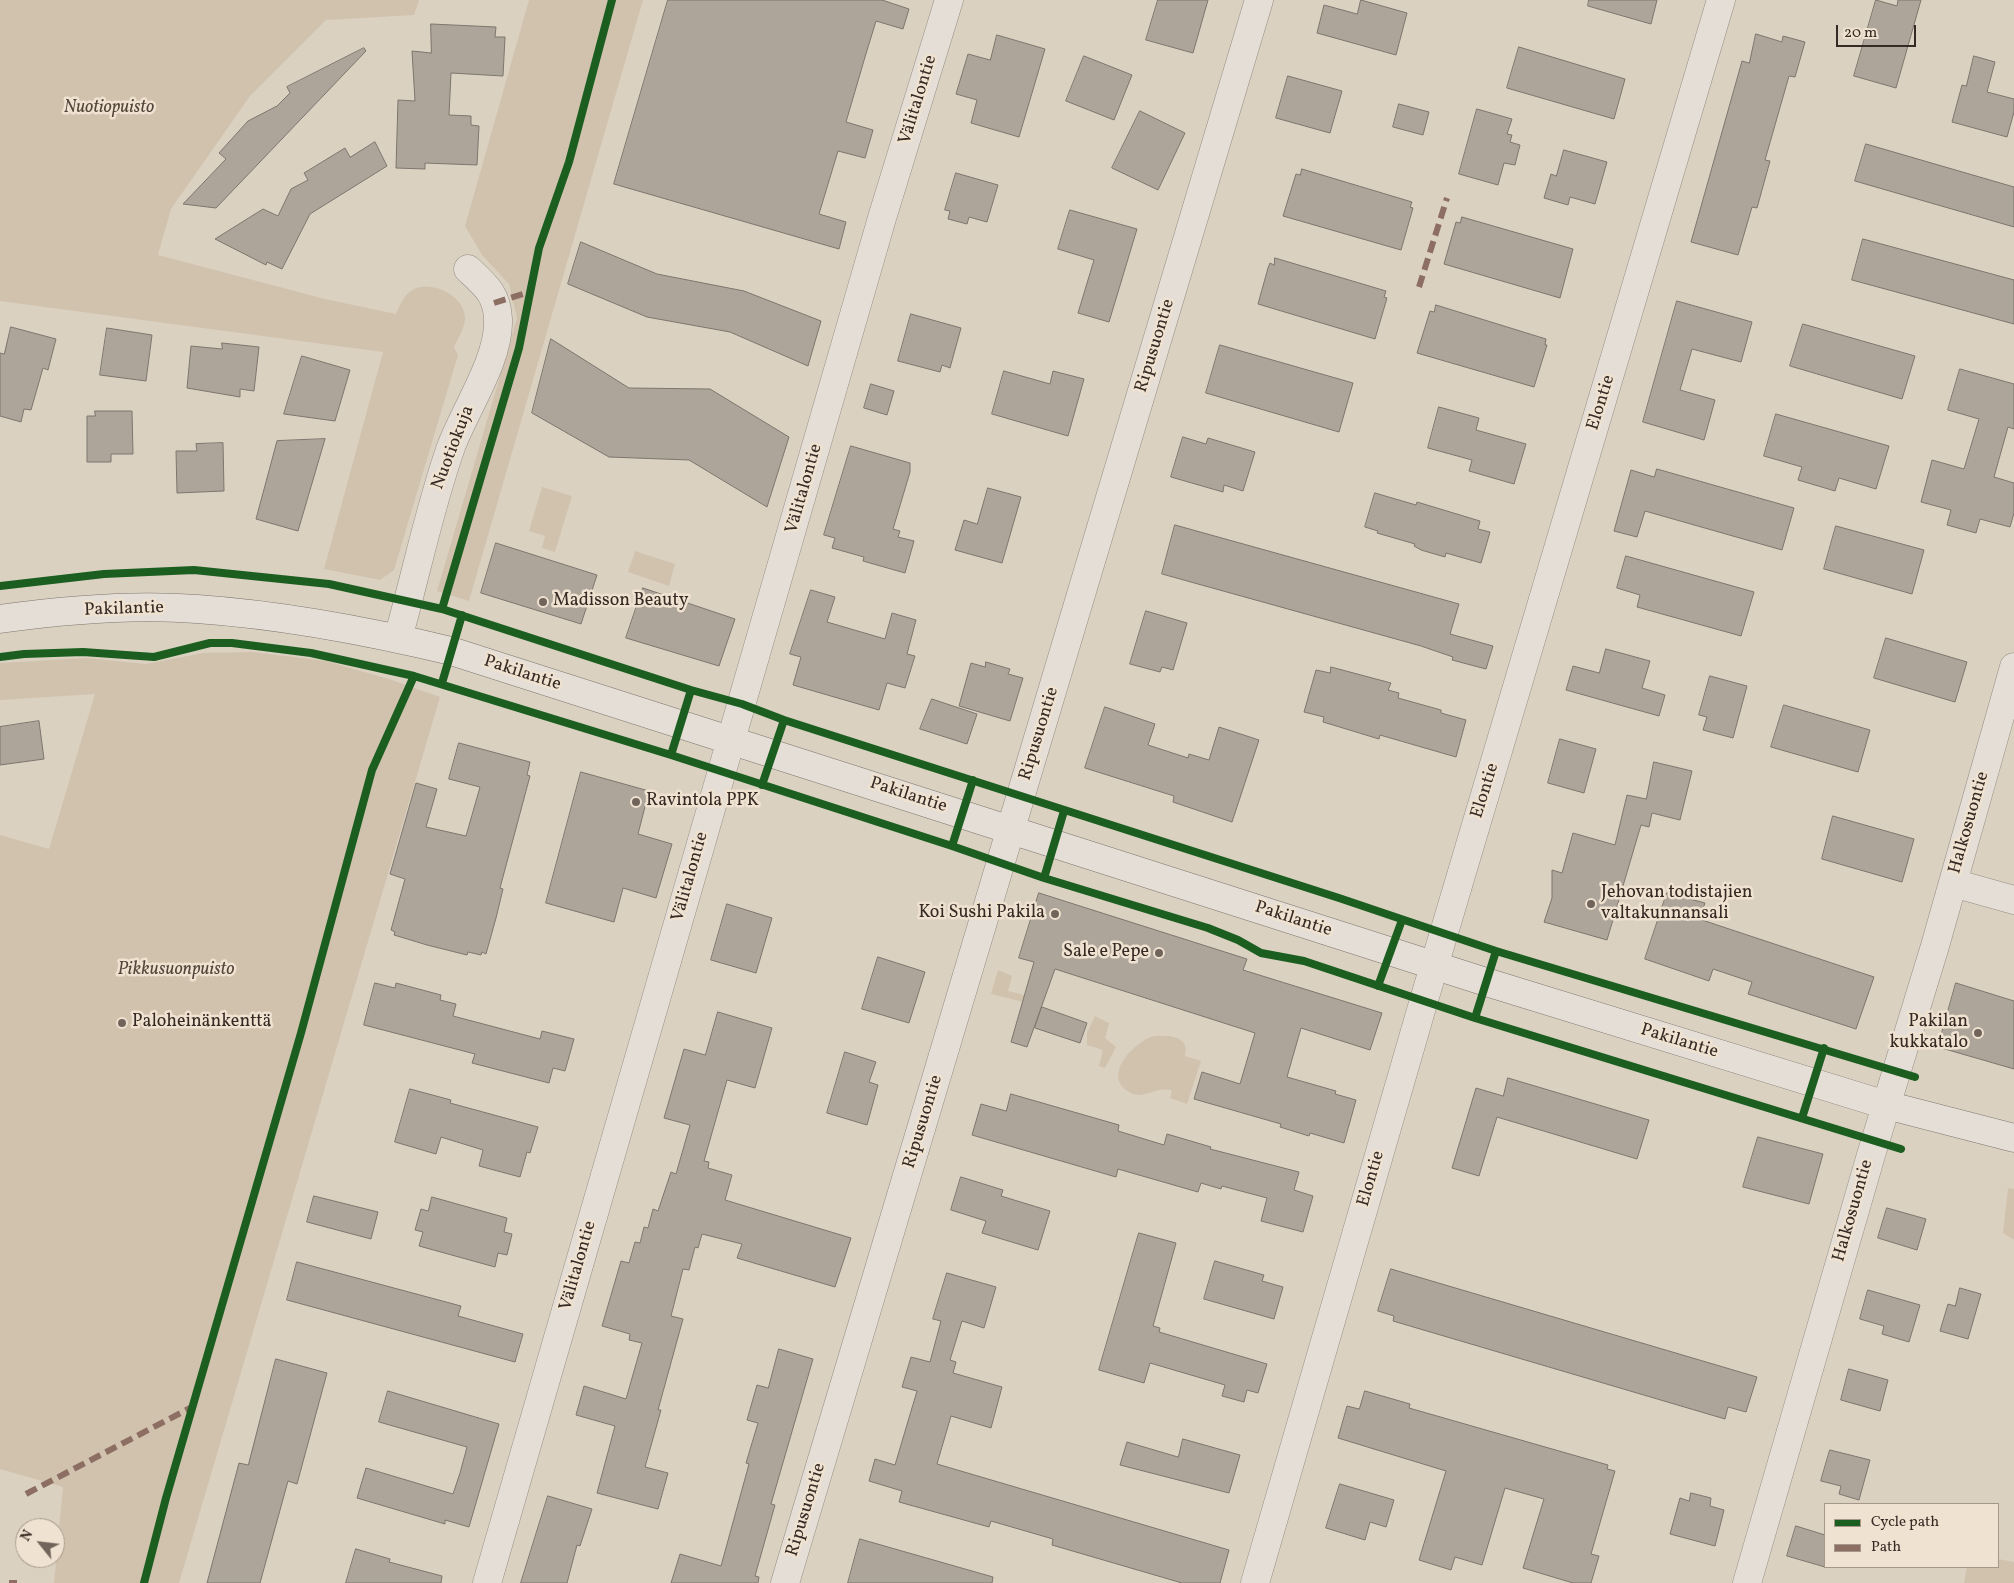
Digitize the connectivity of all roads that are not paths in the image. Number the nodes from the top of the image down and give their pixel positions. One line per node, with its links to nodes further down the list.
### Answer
1 (949, 0): 8 (street, Välitalontie)
2 (1259, 0): 9 (street, Ripusuontie)
3 (1721, 0): 12 (street, Elontie)
4 (468, 269): 6 (street, Nuotiokuja)
5 (0, 619): 6 (street, Pakilantie)
6 (398, 638): 8 (street, Pakilantie)
7 (2014, 667): 10 (street, Halkosuontie)
8 (732, 739): 9 (street, Pakilantie); 15 (street, Välitalontie)
9 (1011, 830): 12 (street, Pakilantie); 16 (street, Ripusuontie)
10 (1953, 883): 11 (street); 13 (street, Halkosuontie)
11 (2014, 900)
12 (1434, 965): 13 (street, Pakilantie); 17 (street, Elontie)
13 (1886, 1105): 14 (street, Pakilantie); 18 (street, Halkosuontie)
14 (2010, 1135)
15 (487, 1583)
16 (785, 1583)
17 (1255, 1583)
18 (1747, 1583)

